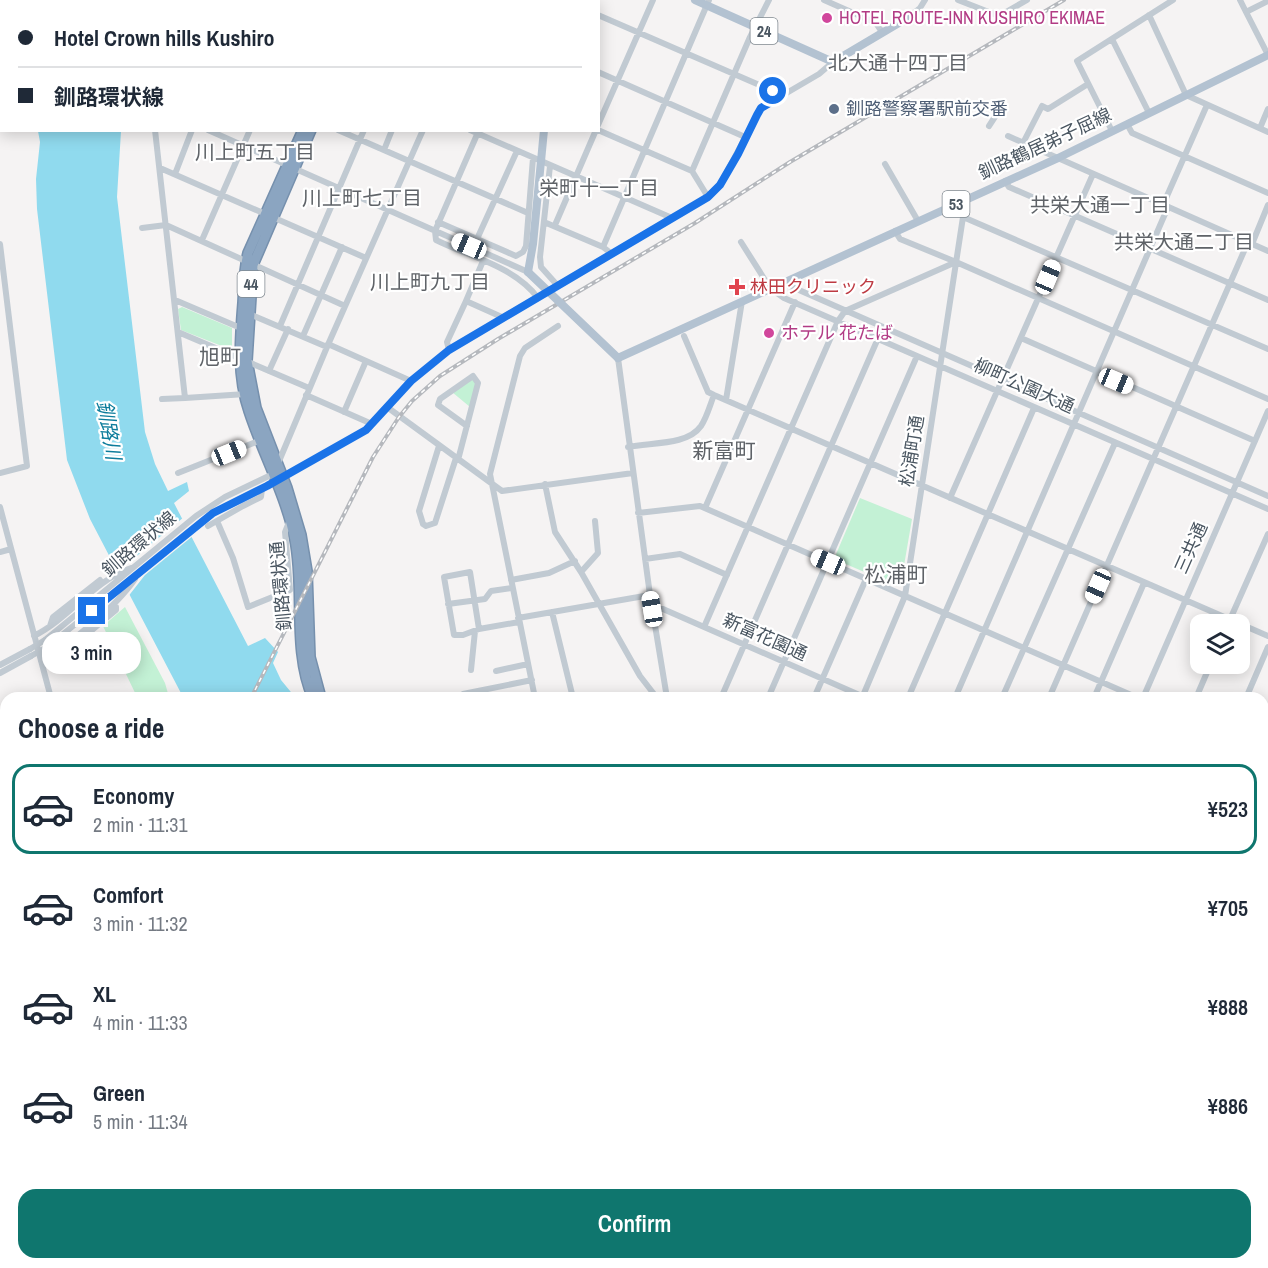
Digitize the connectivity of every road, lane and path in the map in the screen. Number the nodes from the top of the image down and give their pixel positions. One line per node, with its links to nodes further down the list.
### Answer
1 (653, 0): 18 (street)
2 (695, 0): 11 (main road, 24)
3 (769, 0): 16 (street)
4 (824, 0): 17 (street)
5 (925, 0): 15 (street)
6 (958, 0): 7 (street)
7 (1027, 0)
8 (1173, 0): 13 (street)
9 (1240, 0): 12 (street)
10 (1268, 1): 12 (street)
11 (709, 3): 16 (main road, 24); 20 (street)
12 (1246, 12): 21 (street)
13 (1149, 15): 19 (street); 27 (street)
14 (600, 16): 18 (street)
15 (909, 17): 17 (main road)
16 (756, 27): 22 (main road, 24); 24 (street)
17 (882, 32): 22 (main road)
18 (639, 33): 20 (street); 25 (street)
19 (1112, 39): 26 (street); 33 (street)
20 (687, 54): 24 (street); 29 (street)
21 (1268, 55): 27 (main road, 釧路鶴居弟子屈線 / 53)
22 (833, 62): 28 (street)
23 (600, 73): 25 (street)
24 (734, 74): 28 (street); 35 (street)
25 (618, 81): 29 (street); 34 (street)
26 (1088, 84): 40 (street); 58 (street)
27 (1186, 95): 30 (street); 33 (main road, 釧路鶴居弟子屈線 / 53)
28 (778, 98): 56 (street)
29 (666, 102): 35 (street); 62 (street)
30 (1207, 105): 38 (street); 63 (street)
31 (1002, 106): 37 (street)
32 (1268, 109): 38 (street)
33 (1149, 113): 36 (main road, 釧路鶴居弟子屈線 / 53)
34 (600, 121)
35 (712, 123): 56 (street); 70 (street)
36 (1127, 124): 40 (main road, 釧路鶴居弟子屈線 / 53); 63 (street)
37 (989, 126)
38 (1260, 128): 54 (street)
39 (600, 131): 62 (street)
40 (1112, 131): 64 (main road, 釧路鶴居弟子屈線 / 53)
41 (155, 132): 69 (street)
42 (191, 132): 71 (street)
43 (212, 132): 59 (street)
44 (249, 132): 59 (street)
45 (302, 132): 68 (highway, 釧路環状通 / 44)
46 (310, 132): 68 (highway, 釧路環状通 / 44)
47 (342, 132): 57 (street)
48 (363, 132): 57 (street)
49 (391, 132): 60 (street)
50 (422, 132): 65 (street)
51 (478, 132): 61 (street); 75 (street)
52 (544, 132): 66 (main road)
53 (596, 132): 73 (street)
54 (1268, 132)
55 (1008, 136): 58 (street)
56 (745, 137): 79 (street)
57 (360, 140): 60 (street); 76 (street)
58 (1023, 143): 64 (street)
59 (243, 146): 68 (street); 78 (street)
60 (384, 150): 65 (street)
61 (517, 151): 66 (street); 81 (street)
62 (645, 151): 70 (street); 80 (street)
63 (1185, 156): 77 (street); 84 (street)
64 (1058, 158): 72 (street); 74 (main road, 釧路鶴居弟子屈線 / 53)
65 (409, 161): 75 (street); 85 (street)
66 (541, 162): 73 (street); 86 (street); 93 (street); 116 (main road)
67 (885, 164): 91 (street)
68 (291, 166): 76 (street); 87 (highway, 釧路環状通 / 44)
69 (160, 168): 71 (street); 94 (street)
70 (692, 171): 79 (street)
71 (174, 174): 78 (street)
72 (1093, 174): 84 (street); 88 (street)
73 (576, 176): 80 (street); 95 (street)
74 (1005, 181): 82 (main road, 釧路鶴居弟子屈線 / 53); 88 (street)
75 (457, 182): 81 (street); 92 (street)
76 (340, 189): 85 (street); 99 (street)
77 (1268, 193)
78 (222, 194): 87 (street); 101 (street)
79 (708, 197): 90 (street)
80 (624, 198): 90 (street); 105 (street)
81 (495, 199): 86 (street); 100 (street)
82 (960, 202): 89 (street, 松浦町通); 91 (main road, 釧路鶴居弟子屈線 / 53)
83 (1268, 205): 103 (street)
84 (1166, 206): 103 (street); 107 (street)
85 (387, 210): 97 (street); 112 (street)
86 (528, 213): 100 (street)
87 (270, 216): 99 (street); 115 (highway, 釧路環状通 / 44)
88 (1074, 216): 107 (street); 110 (street)
89 (963, 217): 110 (street); 114 (street, 松浦町通)
90 (672, 218): 109 (street)
91 (918, 221): 98 (main road, 釧路鶴居弟子屈線 / 53)
92 (438, 222): 97 (street); 100 (street)
93 (544, 222): 95 (street); 120 (street)
94 (166, 225): 96 (street); 101 (street); 126 (street)
95 (555, 225): 105 (street)
96 (142, 228)
97 (435, 231): 113 (street); 116 (street)
98 (896, 231): 114 (street); 117 (main road, 釧路鶴居弟子屈線 / 53)
99 (318, 237): 106 (street); 119 (street)
100 (477, 239)
101 (202, 240): 115 (street)
102 (741, 242): 121 (street)
103 (1250, 243): 108 (street); 118 (street)
104 (0, 244): 111 (street)
105 (603, 247): 109 (street)
106 (342, 248): 112 (street); 123 (street)
107 (1149, 249): 118 (street); 122 (street)
108 (1268, 251)
109 (612, 254): 120 (street)
110 (1057, 256): 122 (street); 125 (street)
111 (1, 257): 191 (street)
112 (366, 258): 131 (street)
113 (483, 261): 124 (street); 128 (street)
114 (956, 261): 125 (street); 132 (street); 151 (street, 松浦町通)
115 (250, 263): 119 (street); 133 (highway, 釧路環状通 / 44)
116 (528, 272): 153 (main road, bridge)
117 (783, 283): 121 (main road, 釧路鶴居弟子屈線 / 53); 132 (street, 柳町公園大通)
118 (1230, 284): 127 (street); 136 (street)
119 (297, 285): 123 (street); 137 (street)
120 (558, 286): 124 (street)
121 (770, 288): 129 (main road, 釧路鶴居弟子屈線 / 53); 130 (street, 柳町公園大通)
122 (1132, 289): 136 (street); 142 (street)
123 (321, 295): 131 (street); 144 (street)
124 (538, 298): 134 (street)
125 (1039, 298): 142 (street); 147 (street)
126 (175, 300): 141 (street); 143 (street)
127 (1268, 300)
128 (466, 301): 134 (street); 150 (street)
129 (742, 301): 153 (main road, 釧路鶴居弟子屈線 / 53); 169 (street)
130 (795, 302): 135 (street, 柳町公園大通); 173 (street)
131 (345, 306): 148 (street)
132 (845, 310): 135 (street); 139 (street, 柳町公園大通)
133 (246, 312): 137 (street); 141 (highway, 釧路環状通 / 44)
134 (504, 318): 150 (street)
135 (838, 321): 146 (street, 柳町公園大通); 180 (street)
136 (1212, 324): 149 (street); 157 (street)
137 (280, 326): 140 (street)
138 (558, 326): 197 (street)
139 (883, 327): 146 (street); 151 (street, 柳町公園大通)
140 (288, 329): 144 (street); 158 (street)
141 (245, 330): 154 (highway, 釧路環状通 / 44)
142 (1114, 331): 157 (street); 159 (street)
143 (178, 332): 154 (street); 166 (street)
144 (303, 336): 148 (street)
145 (684, 336): 165 (street)
146 (878, 338): 152 (street, 柳町公園大通); 185 (street)
147 (1021, 338): 159 (street); 160 (street)
148 (327, 346): 155 (street); 163 (street)
149 (1268, 349)
150 (449, 350): 161 (street)
151 (942, 354): 156 (street, 松浦町通); 160 (street, 柳町公園大通)
152 (917, 356): 156 (street, 柳町公園大通); 190 (street)
153 (618, 358): 186 (street)
154 (243, 359): 158 (street); 164 (highway, 釧路環状通 / 44)
155 (366, 361): 161 (street); 175 (street)
156 (940, 366): 162 (street, 柳町公園大通); 198 (street, 松浦町通)
157 (1194, 366): 168 (street); 171 (street)
158 (270, 371): 163 (street)
159 (1096, 372): 171 (street); 176 (street)
160 (1002, 380): 162 (street); 176 (street, 柳町公園大通)
161 (411, 381): 170 (street)
162 (997, 391): 172 (street, 柳町公園大通); 202 (street)
163 (308, 392): 175 (street); 194 (street)
164 (248, 394): 166 (street); 181 (highway, 釧路環状通 / 44); 194 (highway, 釧路環状通 / 44)
165 (714, 395): 169 (street); 186 (street)
166 (185, 398): 167 (street)
167 (162, 399)
168 (1268, 399)
169 (726, 400): 173 (street)
170 (387, 407): 177 (street); 184 (street)
171 (1176, 407): 182 (street); 187 (street)
172 (1034, 408): 178 (street, 柳町公園大通); 207 (street)
173 (748, 409): 180 (street); 204 (street)
174 (1268, 411): 182 (street, 三共通)
175 (344, 412): 177 (street)
176 (1079, 413): 178 (street); 187 (street, 柳町公園大通)
177 (372, 424): 194 (street)
178 (1074, 425): 183 (street, 柳町公園大通); 213 (street)
179 (467, 426): 179 (street); 188 (street)
180 (791, 429): 185 (street); 212 (street)
181 (261, 441): 192 (street); 194 (highway, 釧路環状通 / 44)
182 (1255, 441): 195 (street, 三共通)
183 (1114, 443): 189 (street, 柳町公園大通); 217 (street)
184 (440, 446): 188 (street); 188 (street)
185 (831, 446): 190 (street); 215 (street)
186 (628, 447): 193 (street)
187 (1159, 447): 189 (street); 195 (street, 柳町公園大通)
188 (457, 459): 197 (street)
189 (1154, 459): 200 (street, 柳町公園大通); 222 (street)
190 (871, 462): 198 (street); 221 (street)
191 (0, 473)
192 (178, 473)
193 (633, 473): 196 (street); 206 (street)
194 (277, 474): 199 (street, 釧路環状線); 209 (highway, 釧路環状通 / 44); 223 (street, 釧路環状線); 271 (highway, 釧路環状通 / 44)
195 (1237, 482): 200 (street, 三共通); 201 (street, 柳町公園大通)
196 (545, 484): 197 (street); 220 (street)
197 (492, 485): 228 (street)
198 (922, 486): 202 (street); 233 (street, 松浦町通)
199 (262, 489): 208 (street); 223 (street, 釧路環状線)
200 (1232, 494): 205 (street, 柳町公園大通); 235 (street, 三共通)
201 (1268, 496)
202 (950, 498): 207 (street)
203 (0, 507): 216 (street)
204 (705, 508): 206 (street); 212 (street)
205 (1268, 509)
206 (638, 513): 219 (street)
207 (988, 514): 213 (street); 241 (street)
208 (217, 521): 209 (street); 211 (street)
209 (290, 522): 270 (highway, 釧路環状通 / 44)
210 (595, 522): 224 (street)
211 (208, 526)
212 (747, 527): 215 (street); 225 (street)
213 (1028, 532): 217 (street); 248 (street)
214 (1268, 534): 243 (street)
215 (788, 544): 221 (street); 252 (street)
216 (11, 549): 218 (street); 250 (street)
217 (1068, 549): 222 (street); 255 (street)
218 (0, 552)
219 (645, 559): 225 (street); 232 (street)
220 (574, 561): 224 (street); 228 (street)
221 (828, 562): 226 (street); 258 (street)
222 (1106, 566): 229 (street); 261 (street)
223 (137, 570): 230 (street); 230 (street)
224 (581, 572): 236 (street)
225 (727, 575): 246 (street)
226 (866, 579): 233 (street); 266 (street)
227 (100, 580): 245 (street)
228 (511, 580): 231 (street)
229 (1144, 583): 235 (street); 268 (street)
230 (115, 588): 245 (street); 253 (street); 256 (street, 釧路環状線, bridge)
231 (512, 588): 234 (street); 244 (street)
232 (650, 595): 236 (street); 239 (street)
233 (905, 596): 241 (street); 281 (street, 松浦町通)
234 (474, 600): 237 (street); 237 (street); 247 (street)
235 (1185, 601): 242 (street); 288 (street, 三共通)
236 (600, 603): 240 (street); 275 (street)
237 (448, 604): 247 (street)
238 (116, 607): 253 (street)
239 (652, 609): 246 (street, 新富花園通); 276 (street)
240 (552, 612): 244 (street); 274 (street)
241 (945, 613): 248 (street); 282 (street)
242 (1212, 614)
243 (1233, 614)
244 (518, 620): 247 (street); 259 (street)
245 (50, 627): 250 (street)
246 (704, 627): 252 (street, 新富花園通)
247 (477, 630): 262 (street)
248 (985, 630): 255 (street); 283 (street)
249 (1250, 630): 251 (street)
250 (34, 636): 257 (street)
251 (1268, 636)
252 (744, 644): 258 (street, 新富花園通); 277 (street)
253 (64, 645): 257 (street)
254 (1268, 647): 290 (street)
255 (1024, 648): 261 (street); 284 (street)
256 (30, 653): 260 (street, 釧路環状線); 264 (street, 釧路環状線)
257 (41, 661): 269 (street)
258 (784, 662): 266 (street, 新富花園通); 278 (street)
259 (528, 664): 263 (street); 267 (street)
260 (0, 665)
261 (1063, 665): 268 (street); 285 (street)
262 (471, 670)
263 (496, 671)
264 (0, 673)
265 (1206, 674): 289 (street)
266 (822, 678): 279 (street); 280 (street, 新富花園通)
267 (532, 680): 272 (street); 273 (street)
268 (1101, 681): 286 (street); 287 (street)
269 (49, 692)
270 (311, 692)
271 (319, 692)
272 (473, 692)
273 (534, 692)
274 (572, 692)
275 (652, 692)
276 (666, 692)
277 (724, 692)
278 (771, 692)
279 (816, 692)
280 (852, 692)
281 (865, 692)
282 (911, 692)
283 (958, 692)
284 (1005, 692)
285 (1052, 692)
286 (1096, 692)
287 (1125, 692)
288 (1146, 692)
289 (1199, 692)
290 (1248, 692)

